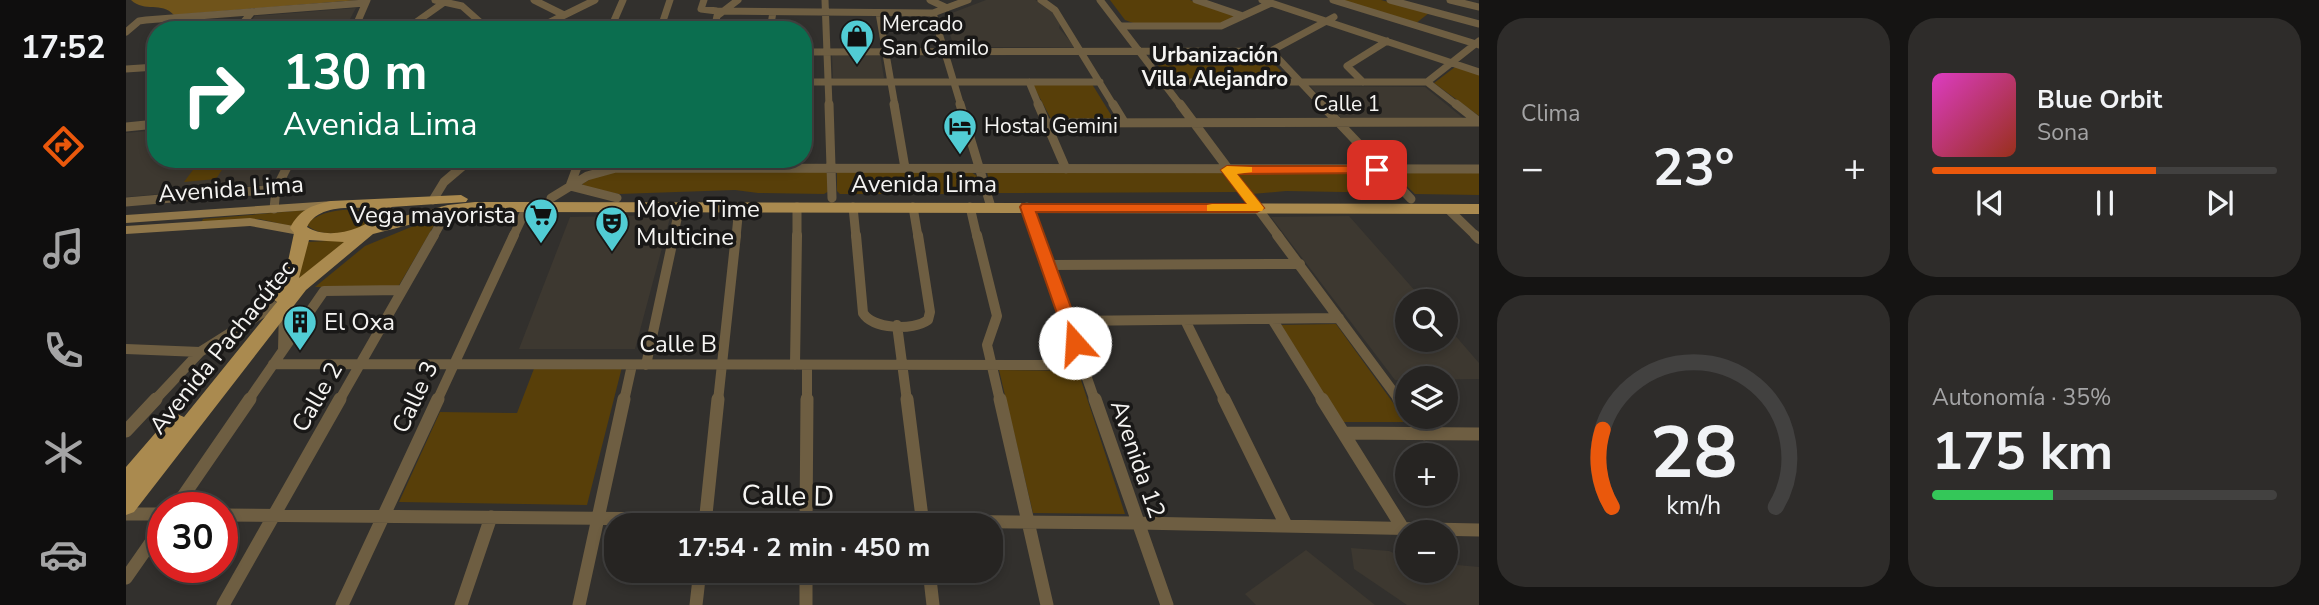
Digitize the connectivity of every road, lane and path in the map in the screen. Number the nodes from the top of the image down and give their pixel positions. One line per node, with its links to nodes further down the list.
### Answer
1 (534, 0): 32 (street)
2 (575, 0): 23 (street)
3 (595, 0): 23 (street)
4 (623, 0): 42 (street)
5 (670, 0): 43 (street)
6 (704, 0): 26 (street)
7 (738, 0): 26 (street)
8 (825, 0): 29 (street)
9 (930, 0): 25 (street)
10 (968, 0): 25 (street)
11 (1041, 0): 52 (street)
12 (1100, 0): 47 (street)
13 (1196, 0): 33 (street)
14 (1262, 0): 22 (street)
15 (1281, 0): 34 (street)
16 (1334, 0): 50 (street)
17 (1390, 0): 46 (street)
18 (1450, 0): 21 (street)
19 (366, 1): 27 (street); 38 (street)
20 (442, 1): 39 (street); 40 (street)
21 (1463, 2): 24 (street)
22 (1271, 3): 33 (street); 34 (street)
23 (583, 6): 32 (street)
24 (1479, 7)
25 (947, 8): 31 (street)
26 (723, 11): 28 (street); 44 (street)
27 (252, 12): 36 (street); 37 (street)
28 (773, 12): 29 (street); 45 (street)
29 (825, 13): 30 (street); 56 (street)
30 (879, 13): 31 (street); 57 (street)
31 (933, 13): 51 (street)
32 (564, 15): 41 (street)
33 (1243, 16): 47 (street)
34 (1330, 19): 49 (street); 54 (street); 58 (street)
35 (147, 21): 48 (street)
36 (150, 21)
37 (244, 21)
38 (358, 21)
39 (416, 21)
40 (479, 21)
41 (552, 21)
42 (614, 21)
43 (663, 21)
44 (715, 21)
45 (772, 21)
46 (1479, 24)
47 (1122, 26): 53 (street)
48 (126, 32)
49 (1387, 41): 58 (street); 71 (street)
50 (1478, 43): 58 (street)
51 (944, 51): 52 (street); 57 (street); 66 (street)
52 (1081, 51): 53 (street); 68 (street)
53 (1140, 51): 54 (street); 69 (street)
54 (1271, 51): 70 (street)
55 (812, 52): 56 (street)
56 (827, 52): 57 (street); 64 (street)
57 (886, 52): 65 (street)
58 (1454, 60): 59 (street); 62 (street); 72 (street)
59 (1479, 65)
60 (147, 68): 61 (street)
61 (126, 69)
62 (1479, 72)
63 (812, 82): 64 (street)
64 (827, 82): 65 (street); 91 (street)
65 (891, 82): 66 (street); 85 (street)
66 (953, 82): 67 (street); 87 (street)
67 (1029, 82): 68 (street); 77 (street)
68 (1100, 82): 74 (street)
69 (1163, 82): 70 (street); 75 (street)
70 (1298, 82): 71 (street); 73 (street)
71 (1363, 82): 72 (street)
72 (1427, 82): 76 (street)
73 (1336, 121): 75 (street, Calle 1); 76 (street, Calle 1); 93 (street)
74 (1124, 122): 75 (street, Calle 1); 77 (street, Calle 1)
75 (1191, 122): 92 (street)
76 (1479, 122)
77 (1047, 123): 88 (street)
78 (147, 125): 79 (street)
79 (126, 127)
80 (286, 168): 95 (street)
81 (460, 168): 101 (street)
82 (577, 168): 94 (street)
83 (606, 168): 94 (street, Avenida Lima)
84 (672, 168): 86 (street, Avenida Lima)
85 (905, 168): 87 (street, Avenida Lima); 91 (street, Avenida Lima)
86 (685, 169): 90 (street, Avenida Lima)
87 (979, 169): 88 (street, Avenida Lima); 104 (street)
88 (1066, 169): 92 (street, Avenida Lima)
89 (1479, 169): 93 (street, Avenida Lima)
90 (754, 170): 91 (street, Avenida Lima)
91 (831, 170): 98 (street)
92 (1227, 170): 93 (street, Avenida Lima); 105 (street)
93 (1382, 170): 99 (street)
94 (570, 186): 96 (street, Avenida Lima); 97 (street)
95 (276, 189): 102 (street, Avenida Lima); 115 (street)
96 (551, 198): 97 (main road, Avenida Lima); 101 (main road, Avenida Lima)
97 (617, 198): 98 (main road, Avenida Lima)
98 (832, 198): 104 (main road, Avenida Lima)
99 (1411, 199): 100 (main road, Avenida Lima); 105 (main road, Avenida Lima)
100 (1479, 199)
101 (433, 200): 103 (main road, Avenida Lima)
102 (126, 202)
103 (375, 202): 106 (main road, Avenida Lima); 121 (main road)
104 (989, 203): 105 (main road, Avenida Lima); 113 (main road, Avenida Lima); 114 (main road, Avenida Lima)
105 (1253, 203): 114 (main road, Avenida Lima); 116 (main road, Avenida Lima); 124 (street)
106 (339, 204): 115 (main road, Avenida Lima); 122 (main road, Avenida Lima)
107 (527, 206): 108 (main road, Avenida Lima); 118 (main road, Avenida Lima); 138 (street, Calle 3)
108 (680, 206): 109 (main road, Avenida Lima); 139 (street)
109 (739, 207): 110 (main road, Avenida Lima); 140 (street)
110 (797, 207): 111 (main road, Avenida Lima); 141 (street)
111 (853, 207): 112 (main road, Avenida Lima); 132 (street)
112 (913, 207): 113 (main road, Avenida Lima); 132 (street)
113 (970, 207): 143 (street)
114 (1027, 207): 125 (street, Avenida 12)
115 (274, 209): 119 (main road, Avenida Lima)
116 (1448, 209): 117 (main road, Avenida Lima); 123 (street)
117 (1479, 209)
118 (448, 210): 121 (main road, Avenida Lima); 126 (street, Calle 2)
119 (126, 219)
120 (126, 230): 122 (main road, Avenida Lima)
121 (369, 230): 122 (main road, Avenida Lima); 127 (main road, Avenida Pachacútec)
122 (300, 231): 127 (main road, Avenida Pachacútec)
123 (1479, 239)
124 (1300, 264): 125 (street); 128 (street)
125 (1048, 265): 131 (street, Avenida 12)
126 (402, 290): 134 (street, Avenida Pachacútec); 137 (street, Calle 2)
127 (278, 306): 134 (street); 135 (street, Avenida Pachacútec); 151 (main road, Avenida Pachacútec); 153 (main road, Avenida Pachacútec)
128 (1339, 318): 129 (street); 145 (street)
129 (1272, 319): 130 (street); 148 (street)
130 (1185, 320): 131 (street); 169 (street)
131 (1068, 321): 144 (street, Avenida 12)
132 (897, 325): 142 (street)
133 (126, 349): 135 (street)
134 (283, 350): 136 (street, Avenida Pachacútec)
135 (200, 352): 147 (street, Avenida Pachacútec)
136 (273, 364): 137 (street, Calle B); 152 (street, Avenida Pachacútec)
137 (360, 365): 138 (street, Calle B); 160 (street, Calle 2)
138 (453, 365): 139 (street, Calle B); 161 (street, Calle 3)
139 (639, 365): 140 (street, Calle B); 163 (street)
140 (722, 365): 141 (street, Calle B); 154 (street)
141 (801, 365): 142 (street, Calle B); 155 (street)
142 (902, 365): 143 (street, Calle B); 156 (street)
143 (992, 365): 144 (street, Calle B); 167 (street)
144 (1083, 365): 168 (street, Avenida 12)
145 (1395, 394)
146 (1421, 429): 149 (street)
147 (126, 431)
148 (1343, 433): 149 (street); 165 (street)
149 (1424, 434): 150 (street)
150 (1479, 434)
151 (126, 483)
152 (185, 492)
153 (126, 505)
154 (706, 513)
155 (806, 513)
156 (922, 513)
157 (126, 514): 158 (street)
158 (147, 514)
159 (238, 514): 160 (street, Calle D)
160 (274, 515): 161 (street, Calle D); 178 (street, Calle 2)
161 (382, 516): 162 (street, Calle D); 179 (street, Calle 3)
162 (491, 517): 163 (street, Calle D); 180 (street)
163 (598, 518): 164 (street, Calle D); 181 (street)
164 (604, 518)
165 (1398, 520)
166 (1003, 522): 167 (street, Calle D)
167 (1027, 522): 168 (street, Calle D); 185 (street)
168 (1138, 523): 169 (street, Calle D); 186 (street, Avenida 12)
169 (1286, 525): 170 (street, Calle D)
170 (1395, 527)
171 (1458, 529): 172 (street, Calle D)
172 (1479, 530)
173 (147, 548): 174 (street)
174 (126, 578)
175 (699, 583): 182 (street)
176 (806, 583): 183 (street)
177 (930, 583): 184 (street)
178 (223, 605)
179 (342, 605)
180 (461, 605)
181 (579, 605)
182 (696, 605)
183 (806, 605)
184 (933, 605)
185 (1047, 605)
186 (1167, 605)

